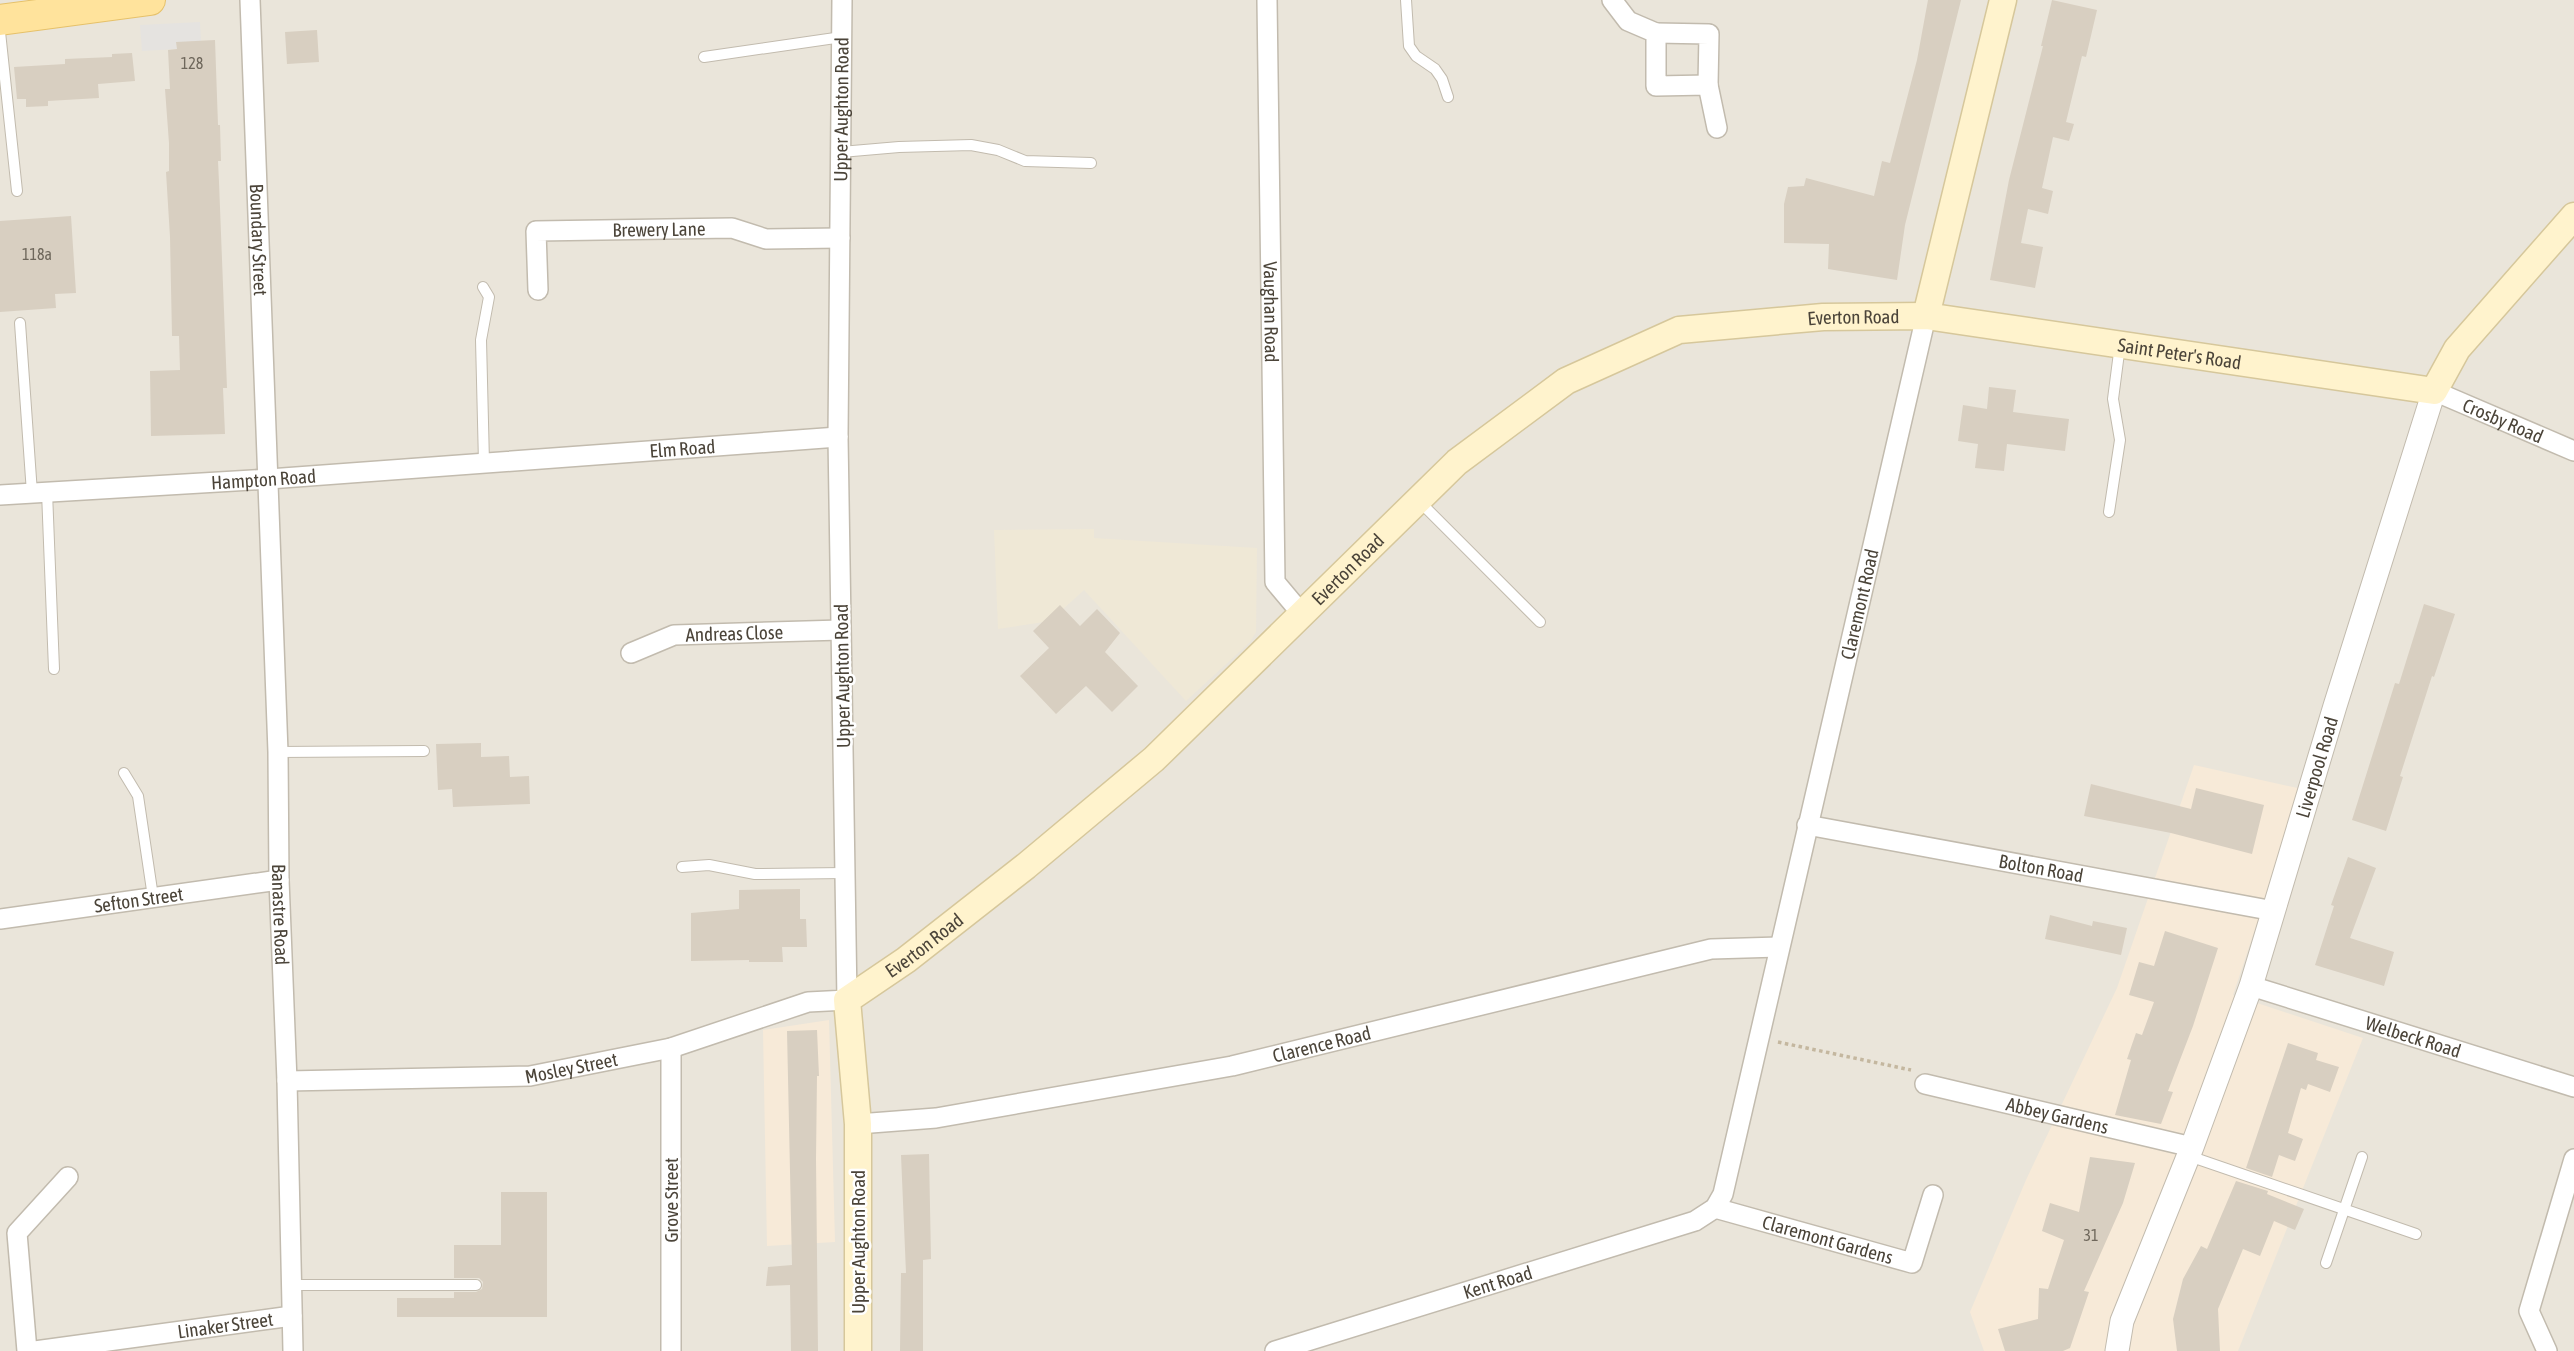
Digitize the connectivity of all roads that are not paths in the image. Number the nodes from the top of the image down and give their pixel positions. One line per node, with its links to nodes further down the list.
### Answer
1 (150, 0): 8 (main road)
2 (250, 0): 31 (street, Boundary Street)
3 (842, 0): 11 (street, Upper Aughton Road)
4 (1267, 0): 36 (street, Vaughan Road)
5 (1406, 0): 14 (lane)
6 (1612, 0): 10 (street)
7 (2003, 0): 23 (main road, Claremont Road)
8 (0, 20)
9 (0, 32): 18 (lane)
10 (1656, 33): 13 (street); 13 (street)
11 (842, 37): 12 (lane); 16 (street, Upper Aughton Road)
12 (704, 57)
13 (1708, 85): 15 (street)
14 (1448, 97)
15 (1717, 128)
16 (841, 152): 17 (lane); 20 (street, Upper Aughton Road)
17 (1091, 163)
18 (17, 191)
19 (2574, 216): 26 (main road, Liverpool Road)
20 (840, 238): 22 (street, Brewery Lane); 27 (street, Upper Aughton Road)
21 (483, 287): 30 (lane)
22 (538, 290)
23 (1926, 316): 25 (main road, Saint Peter's Road); 34 (main road, Everton Road); 44 (street, Claremont Road)
24 (20, 324): 32 (lane)
25 (2120, 345): 26 (main road, Saint Peter's Road); 35 (lane)
26 (2434, 391): 28 (street, Crosby Road); 49 (street, Liverpool Road)
27 (838, 437): 29 (street, Elm Road); 38 (street, Upper Aughton Road)
28 (2574, 451)
29 (528, 459): 30 (street, Hampton Road)
30 (484, 463): 31 (street, Hampton Road)
31 (269, 479): 32 (street, Hampton Road); 42 (street, Banastre Road)
32 (40, 493): 33 (street, Hampton Road); 40 (lane)
33 (0, 495)
34 (1418, 500): 36 (main road, Everton Road); 37 (lane)
35 (2109, 512)
36 (1301, 613): 53 (main road, Everton Road)
37 (1540, 622)
38 (841, 630): 39 (street, Andreas Close); 46 (street, Upper Aughton Road)
39 (631, 653)
40 (54, 668)
41 (424, 751): 42 (lane)
42 (278, 752): 47 (street, Banastre Road)
43 (124, 773): 48 (lane)
44 (1807, 825): 49 (street, Bolton Road); 51 (street, Claremont Road)
45 (682, 867): 46 (lane)
46 (845, 873): 53 (street, Upper Aughton Road)
47 (279, 880): 48 (street, Sefton Street); 55 (street, Banastre Road)
48 (153, 897): 50 (street, Sefton Street)
49 (2274, 911): 52 (street, Liverpool Road)
50 (0, 919)
51 (1779, 947): 58 (street, Clarence Road); 64 (street, Claremont Road)
52 (2251, 986): 57 (street, Welbeck Road); 59 (street, Liverpool Road)
53 (847, 1000): 54 (street, Mosley Street); 58 (main road, Upper Aughton Road)
54 (671, 1048): 55 (street, Mosley Street); 74 (street, Grove Street)
55 (287, 1081): 68 (street, Banastre Road)
56 (1924, 1084): 59 (street, Abbey Gardens)
57 (2574, 1087)
58 (858, 1124): 75 (main road, Upper Aughton Road)
59 (2190, 1152): 65 (lane); 77 (street, Liverpool Road)
60 (2362, 1157): 65 (lane)
61 (2574, 1159): 78 (street)
62 (68, 1177): 71 (street)
63 (1933, 1195): 64 (street, Claremont Gardens)
64 (1715, 1208): 76 (street, Kent Road)
65 (2344, 1210): 66 (lane); 67 (lane)
66 (2416, 1234)
67 (2326, 1263)
68 (292, 1285): 69 (lane); 70 (street, Banastre Road)
69 (476, 1285)
70 (292, 1315): 72 (street, Linaker Street); 73 (street, Banastre Road)
71 (27, 1351)
72 (36, 1351)
73 (293, 1351)
74 (671, 1351)
75 (858, 1351)
76 (1275, 1351)
77 (2117, 1351)
78 (2547, 1351)

